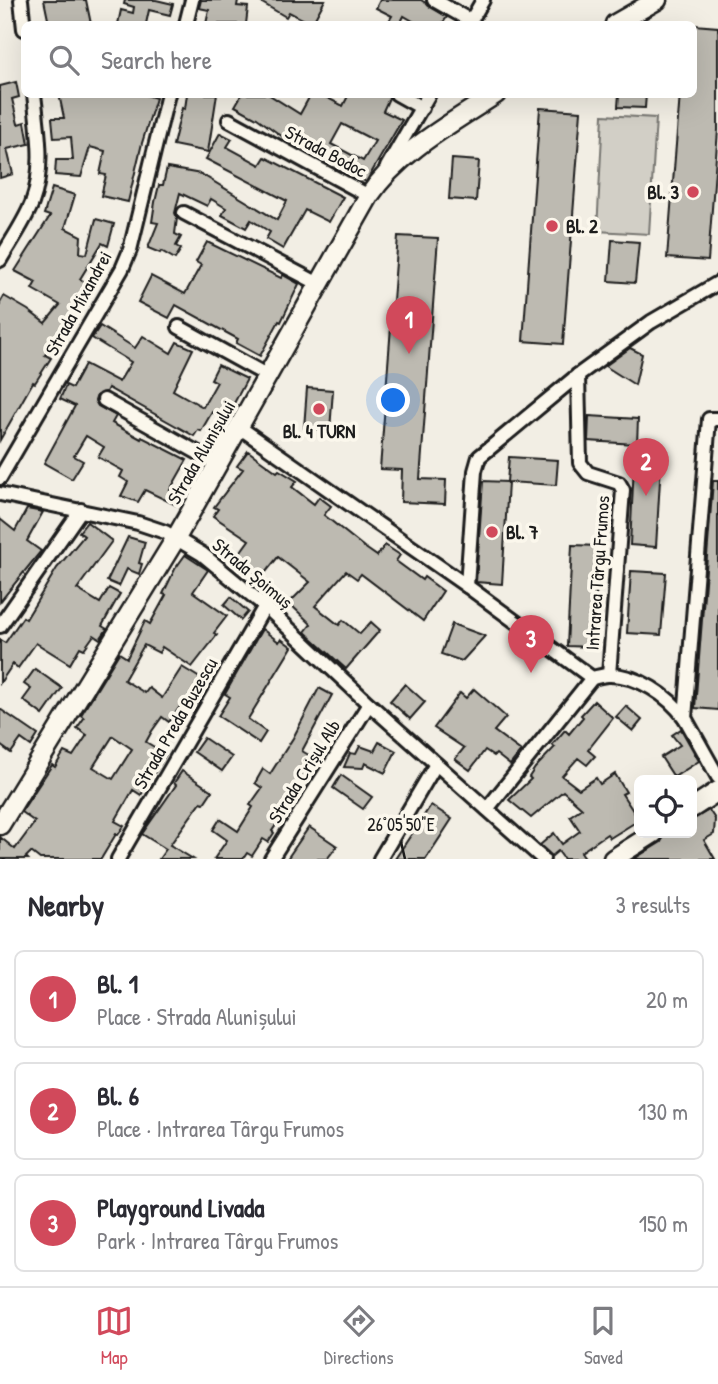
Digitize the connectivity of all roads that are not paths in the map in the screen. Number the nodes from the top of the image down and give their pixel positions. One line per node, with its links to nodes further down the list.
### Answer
1 (20, 0): 6 (street)
2 (192, 0): 7 (street)
3 (433, 0): 8 (street)
4 (483, 0): 9 (street)
5 (656, 0): 10 (street)
6 (23, 21)
7 (187, 21)
8 (467, 21)
9 (471, 21)
10 (620, 21)
11 (34, 98): 21 (street)
12 (167, 98): 31 (street, Strada Mixandrei)
13 (404, 98): 16 (street)
14 (427, 98): 16 (street, Strada Alunișului)
15 (490, 98): 18 (street)
16 (422, 108): 18 (street, Strada Alunișului)
17 (229, 120): 19 (street, Strada Bodoc)
18 (382, 176): 19 (street, Strada Alunișului)
19 (369, 196): 23 (street, Strada Alunișului)
20 (184, 213): 23 (street)
21 (0, 260)
22 (718, 283): 25 (street)
23 (319, 284): 26 (street, Strada Alunișului)
24 (179, 327): 26 (street)
25 (578, 375): 35 (street); 38 (street, Intrarea Târgu Frumos)
26 (268, 376): 29 (street, Strada Alunișului)
27 (104, 400): 30 (street)
28 (718, 419): 41 (street)
29 (239, 427): 30 (street, Strada Alunișului); 35 (street, Intrarea Târgu Frumos)
30 (218, 464): 34 (street, Strada Alunișului)
31 (0, 478)
32 (0, 494): 33 (street, Strada Șoimuș)
33 (81, 510): 34 (street, Strada Șoimuș); 37 (street)
34 (176, 538): 36 (street, Strada Șoimuș); 47 (street, Strada Alunișului)
35 (467, 586): 39 (street, Intrarea Târgu Frumos)
36 (265, 606): 40 (street, Strada Șoimuș); 49 (street, Strada Preda Buzescu)
37 (0, 626)
38 (609, 675): 39 (street, Intrarea Târgu Frumos); 41 (street, Intrarea Târgu Frumos)
39 (592, 678): 46 (street)
40 (369, 704): 42 (street, Strada Șoimuș); 50 (street, Strada Crișul Alb)
41 (685, 718): 43 (street, Intrarea Târgu Frumos)
42 (436, 764): 46 (street, Strada Șoimuș); 51 (street)
43 (718, 776)
44 (718, 791): 45 (street)
45 (697, 805)
46 (487, 809): 52 (street, Strada Șoimuș)
47 (0, 825)
48 (646, 838): 53 (street)
49 (118, 859)
50 (271, 859)
51 (380, 859)
52 (543, 859)
53 (613, 859)

